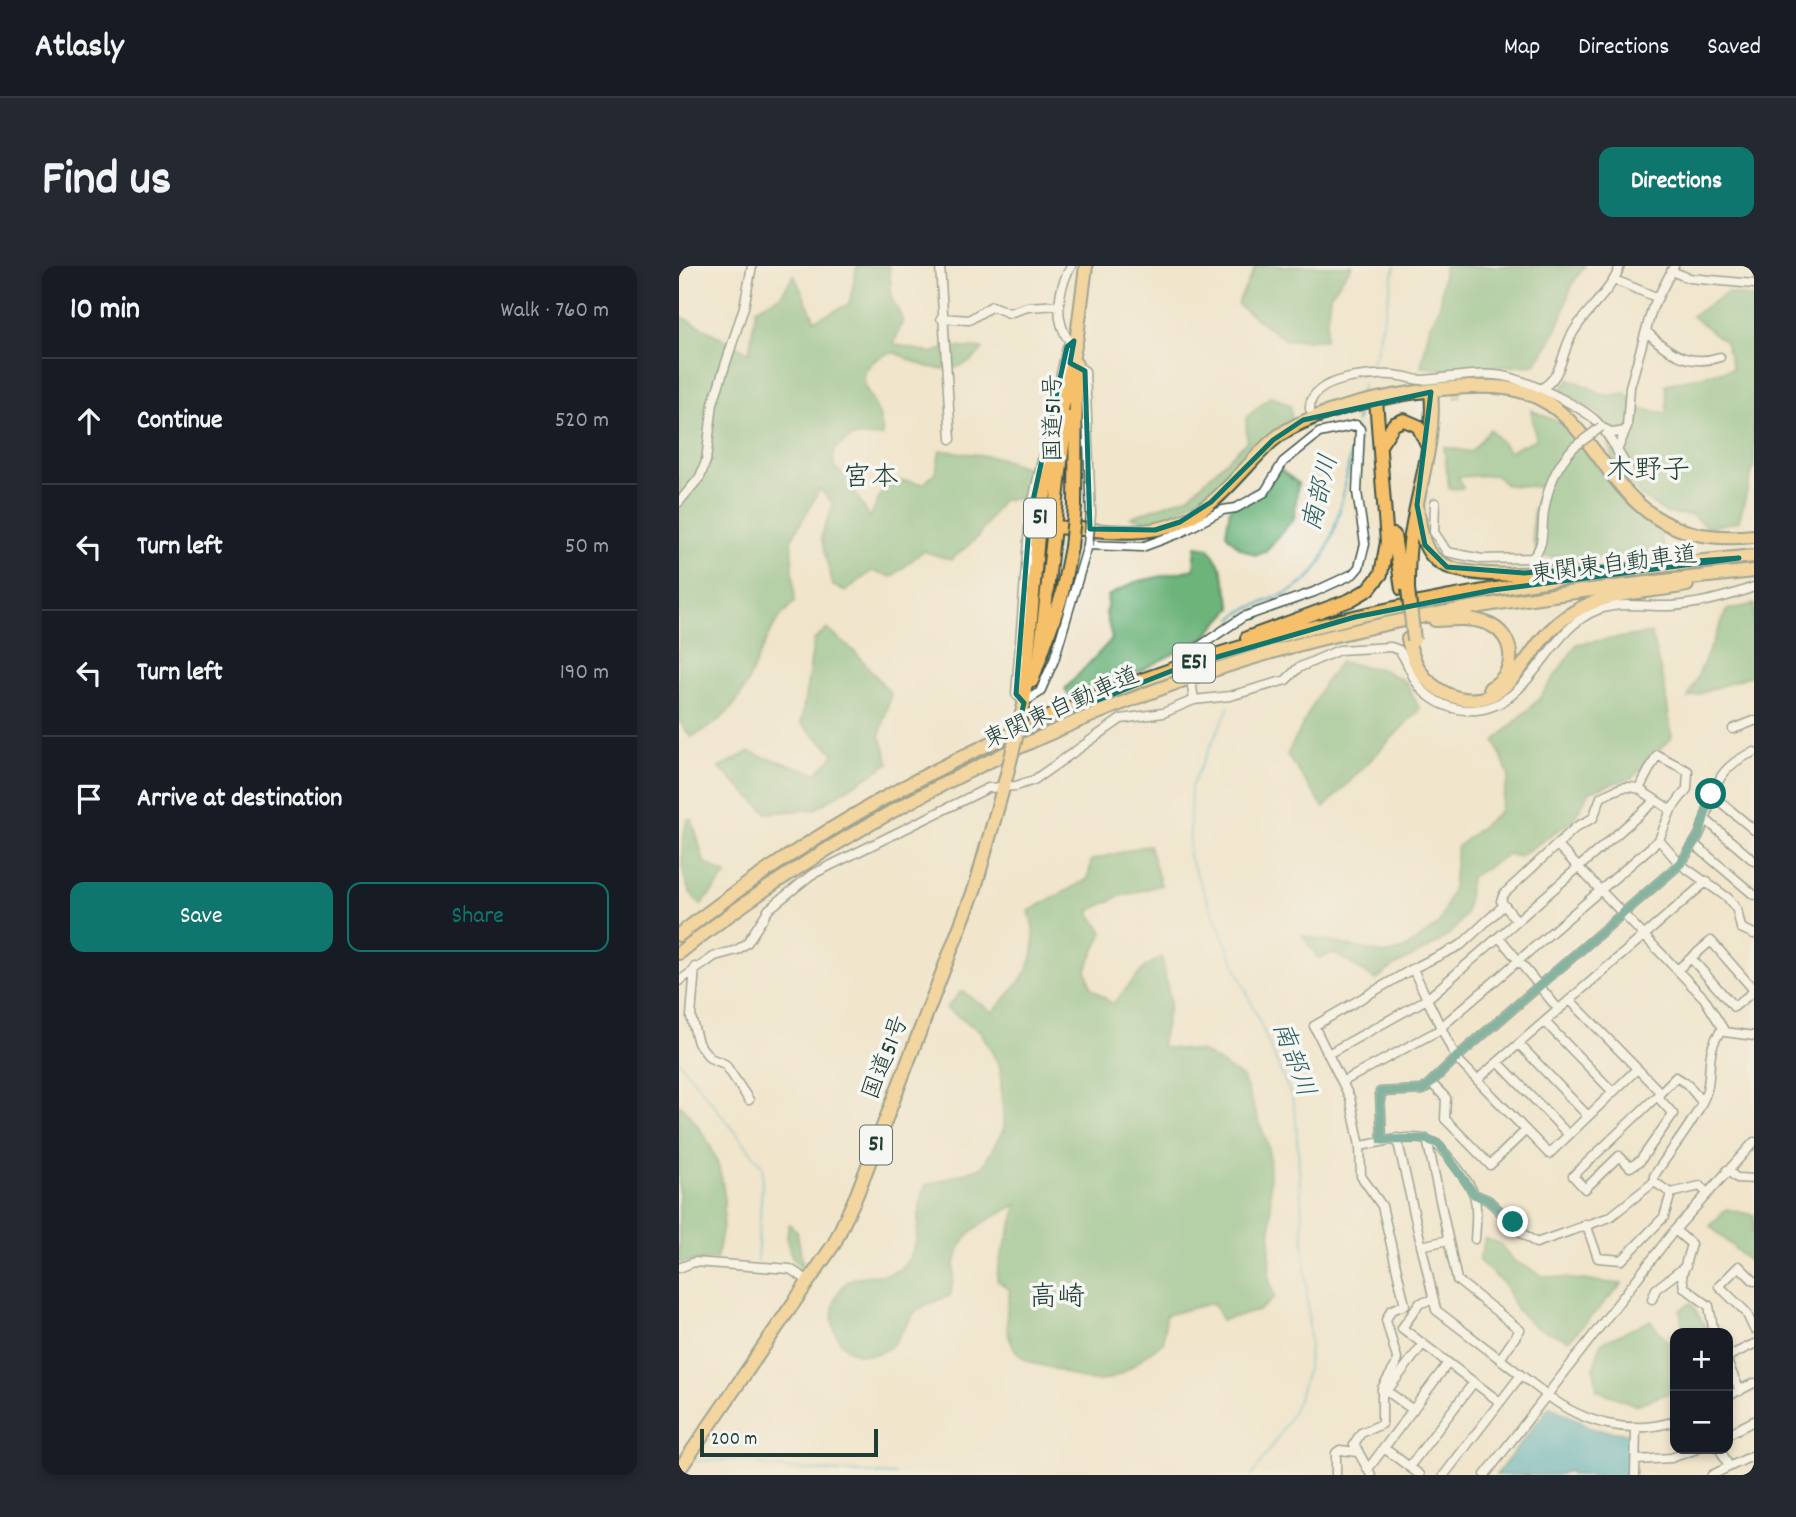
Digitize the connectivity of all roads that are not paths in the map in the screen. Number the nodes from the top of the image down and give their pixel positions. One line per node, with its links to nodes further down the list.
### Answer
1 (752, 266): 30 (street)
2 (940, 266): 11 (street)
3 (1070, 266): 10 (street)
4 (1086, 266): 13 (highway, 国道51号 / 51)
5 (1619, 266): 7 (street)
6 (1672, 269): 8 (street); 9 (street)
7 (1615, 279): 9 (street); 16 (street)
8 (1754, 284)
9 (1656, 297): 12 (street)
10 (1060, 305): 11 (street); 13 (street)
11 (941, 318): 24 (street)
12 (1646, 331): 14 (street); 22 (street)
13 (1074, 340): 15 (highway, 国道51号 / 51); 18 (highway, 国道51号 / 51); 50 (street)
14 (1720, 357)
15 (1076, 368): 23 (highway); 35 (street, bridge); 45 (highway, 国道51号 / 51, bridge)
16 (1540, 389): 20 (street); 21 (street)
17 (1431, 392): 19 (highway); 26 (highway); 34 (highway)
18 (1064, 396): 23 (highway); 47 (highway, 国道51号 / 51)
19 (1376, 400): 25 (highway); 33 (highway)
20 (1310, 409)
21 (1601, 427): 22 (street); 27 (street); 31 (street, bridge)
22 (1625, 431): 27 (street)
23 (1065, 432): 33 (highway)
24 (951, 439)
25 (1381, 445): 26 (highway); 29 (highway)
26 (1427, 447): 32 (highway)
27 (1616, 451): 28 (street)
28 (1629, 470)
29 (1386, 501): 40 (highway); 46 (highway)
30 (679, 502)
31 (1435, 503)
32 (1417, 505): 37 (highway); 40 (highway)
33 (1054, 527): 41 (highway)
34 (1754, 536)
35 (1088, 545): 44 (street); 50 (street)
36 (1754, 556): 37 (highway, 東関東自動車道 / E51)
37 (1739, 558): 46 (highway, 東関東自動車道 / E51)
38 (1753, 571): 42 (highway, 東関東自動車道 / E51); 43 (highway)
39 (1754, 587): 49 (street)
40 (1405, 589): 43 (highway, bridge)
41 (1042, 621): 45 (highway); 47 (highway)
42 (1358, 630): 43 (highway); 77 (highway, 東関東自動車道 / E51)
43 (1411, 639)
44 (1200, 646)
45 (1040, 656): 50 (highway, 国道51号 / 51)
46 (1179, 668): 74 (highway, 東関東自動車道 / E51)
47 (1026, 679): 50 (highway, 国道51号 / 51)
48 (1192, 687): 49 (street)
49 (1193, 700): 54 (street)
50 (1024, 703): 54 (highway, 国道51号 / 51, bridge)
51 (1754, 721): 52 (street)
52 (1733, 729)
53 (1752, 756): 56 (street)
54 (1006, 780): 80 (street); 126 (highway, 国道51号 / 51)
55 (1639, 789): 57 (street); 58 (street); 63 (street)
56 (1711, 794): 59 (street); 60 (street)
57 (1655, 801): 58 (street); 66 (street)
58 (1671, 810): 61 (street)
59 (1705, 819): 62 (street); 64 (street)
60 (1754, 830)
61 (1659, 840): 65 (street); 68 (street)
62 (1694, 844): 65 (street); 69 (street)
63 (1557, 845): 66 (street); 70 (street)
64 (1754, 861)
65 (1679, 864): 67 (street); 71 (street)
66 (1578, 868): 68 (street); 72 (street)
67 (1707, 881): 73 (street); 75 (street)
68 (1600, 891): 71 (street); 79 (street)
69 (1754, 894)
70 (1504, 905): 72 (street); 81 (street)
71 (1622, 914): 75 (street); 84 (street)
72 (1517, 921): 76 (street)
73 (1752, 930)
74 (679, 935)
75 (1644, 936): 82 (street); 87 (street)
76 (1499, 937): 79 (street); 86 (street)
77 (679, 953)
78 (1691, 958): 82 (street); 85 (street); 85 (street)
79 (1518, 961): 84 (street); 90 (street)
80 (695, 967): 83 (street); 103 (street)
81 (1413, 969): 86 (street); 94 (street)
82 (1677, 970): 91 (street)
83 (679, 981)
84 (1539, 986): 88 (street); 95 (street)
85 (1754, 990)
86 (1427, 999): 90 (street); 94 (street)
87 (1570, 1000): 88 (street); 97 (street)
88 (1559, 1010): 89 (street)
89 (1545, 1022): 93 (street); 101 (street)
90 (1441, 1028): 95 (street); 99 (street)
91 (1725, 1032): 92 (street); 104 (street)
92 (1754, 1036)
93 (1519, 1044): 96 (street); 105 (street)
94 (1328, 1054): 99 (street)
95 (1456, 1058): 98 (street); 100 (street)
96 (1498, 1062): 98 (street); 107 (street)
97 (1637, 1069): 101 (street); 102 (street)
98 (1477, 1080): 106 (street)
99 (1342, 1082): 112 (street)
100 (1431, 1083): 106 (street); 110 (street)
101 (1613, 1092): 105 (street)
102 (1658, 1094): 102 (street); 104 (street)
103 (749, 1100)
104 (1702, 1102): 115 (street)
105 (1588, 1116): 107 (street)
106 (1526, 1130): 107 (street)
107 (1569, 1135)
108 (1397, 1138): 109 (street); 110 (street); 123 (street)
109 (1427, 1139): 118 (street); 122 (street)
110 (1382, 1140): 112 (street)
111 (1754, 1142): 113 (street)
112 (1360, 1146): 152 (street)
113 (1727, 1170): 114 (street); 117 (street)
114 (1754, 1178)
115 (1654, 1182): 116 (street); 119 (street)
116 (1671, 1193): 117 (street); 119 (street)
117 (1707, 1193): 120 (street)
118 (1474, 1194): 119 (street); 121 (street)
119 (1586, 1224)
120 (1675, 1230): 124 (street); 144 (street)
121 (1475, 1239)
122 (1448, 1240): 123 (street); 136 (street)
123 (1421, 1246): 129 (street)
124 (1686, 1266): 128 (street); 131 (street)
125 (679, 1268): 126 (street)
126 (809, 1281): 158 (highway, 国道51号 / 51)
127 (1754, 1281): 130 (street)
128 (1652, 1298)
129 (1433, 1300): 133 (street); 136 (street)
130 (1750, 1310): 132 (street)
131 (1713, 1328)
132 (1754, 1329)
133 (1423, 1344): 137 (street); 146 (street)
134 (1754, 1344): 135 (street)
135 (1733, 1354)
136 (1500, 1359): 139 (street)
137 (1448, 1363): 140 (street); 146 (street)
138 (1733, 1374): 142 (street)
139 (1521, 1375): 144 (street); 145 (street)
140 (1474, 1382): 145 (street); 157 (street)
141 (1754, 1384): 142 (street)
142 (1740, 1391): 143 (street)
143 (1733, 1394)
144 (1547, 1395): 149 (street); 164 (street)
145 (1500, 1402): 163 (street)
146 (1413, 1410): 151 (street)
147 (1754, 1421): 150 (street)
148 (1670, 1422): 149 (street)
149 (1636, 1427): 156 (street)
150 (1733, 1432)
151 (1384, 1448): 157 (street); 160 (street)
152 (1357, 1452): 160 (street); 161 (street)
153 (1683, 1454): 156 (street)
154 (1722, 1454): 159 (street)
155 (1753, 1458): 159 (street)
156 (1636, 1460): 165 (street)
157 (1409, 1467): 162 (street)
158 (679, 1470)
159 (1731, 1471): 166 (street)
160 (1370, 1472)
161 (1336, 1475)
162 (1420, 1475)
163 (1444, 1475)
164 (1486, 1475)
165 (1635, 1475)
166 (1712, 1475)

